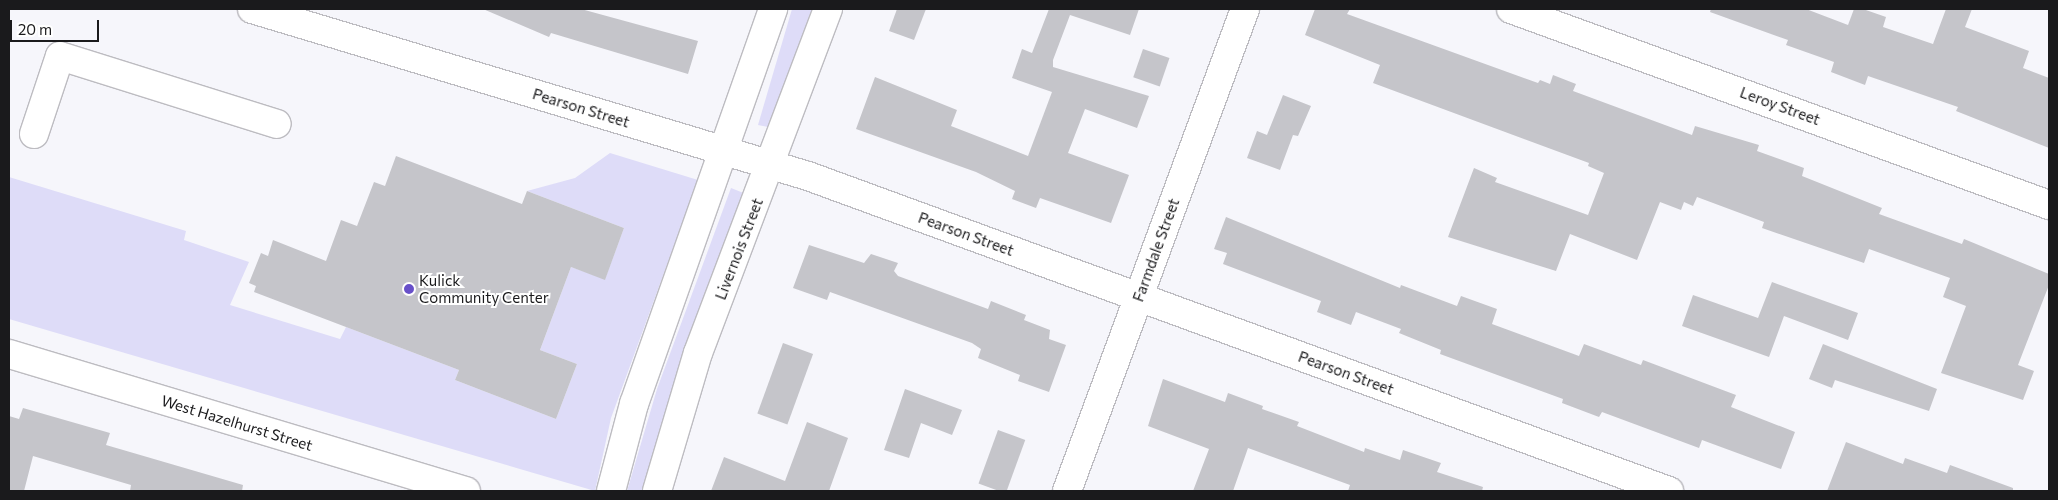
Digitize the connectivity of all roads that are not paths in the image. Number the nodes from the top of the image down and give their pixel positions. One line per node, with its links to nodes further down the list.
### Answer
1 (252, 9): 8 (street, Pearson Street)
2 (773, 9): 8 (street)
3 (828, 9): 9 (street, Livernois Street)
4 (1245, 9): 11 (street, Farmdale Street)
5 (1511, 9): 10 (street, Leroy Street)
6 (276, 124): 7 (street)
7 (34, 134)
8 (724, 151): 9 (street, Pearson Street); 14 (street)
9 (770, 165): 11 (street, Pearson Street); 15 (street, Livernois Street)
10 (2049, 205)
11 (1138, 298): 16 (street, Farmdale Street); 17 (street, Pearson Street)
12 (9, 354): 13 (street, West Hazelhurst Street)
13 (466, 491)
14 (611, 491)
15 (658, 491)
16 (1067, 491)
17 (1669, 491)

